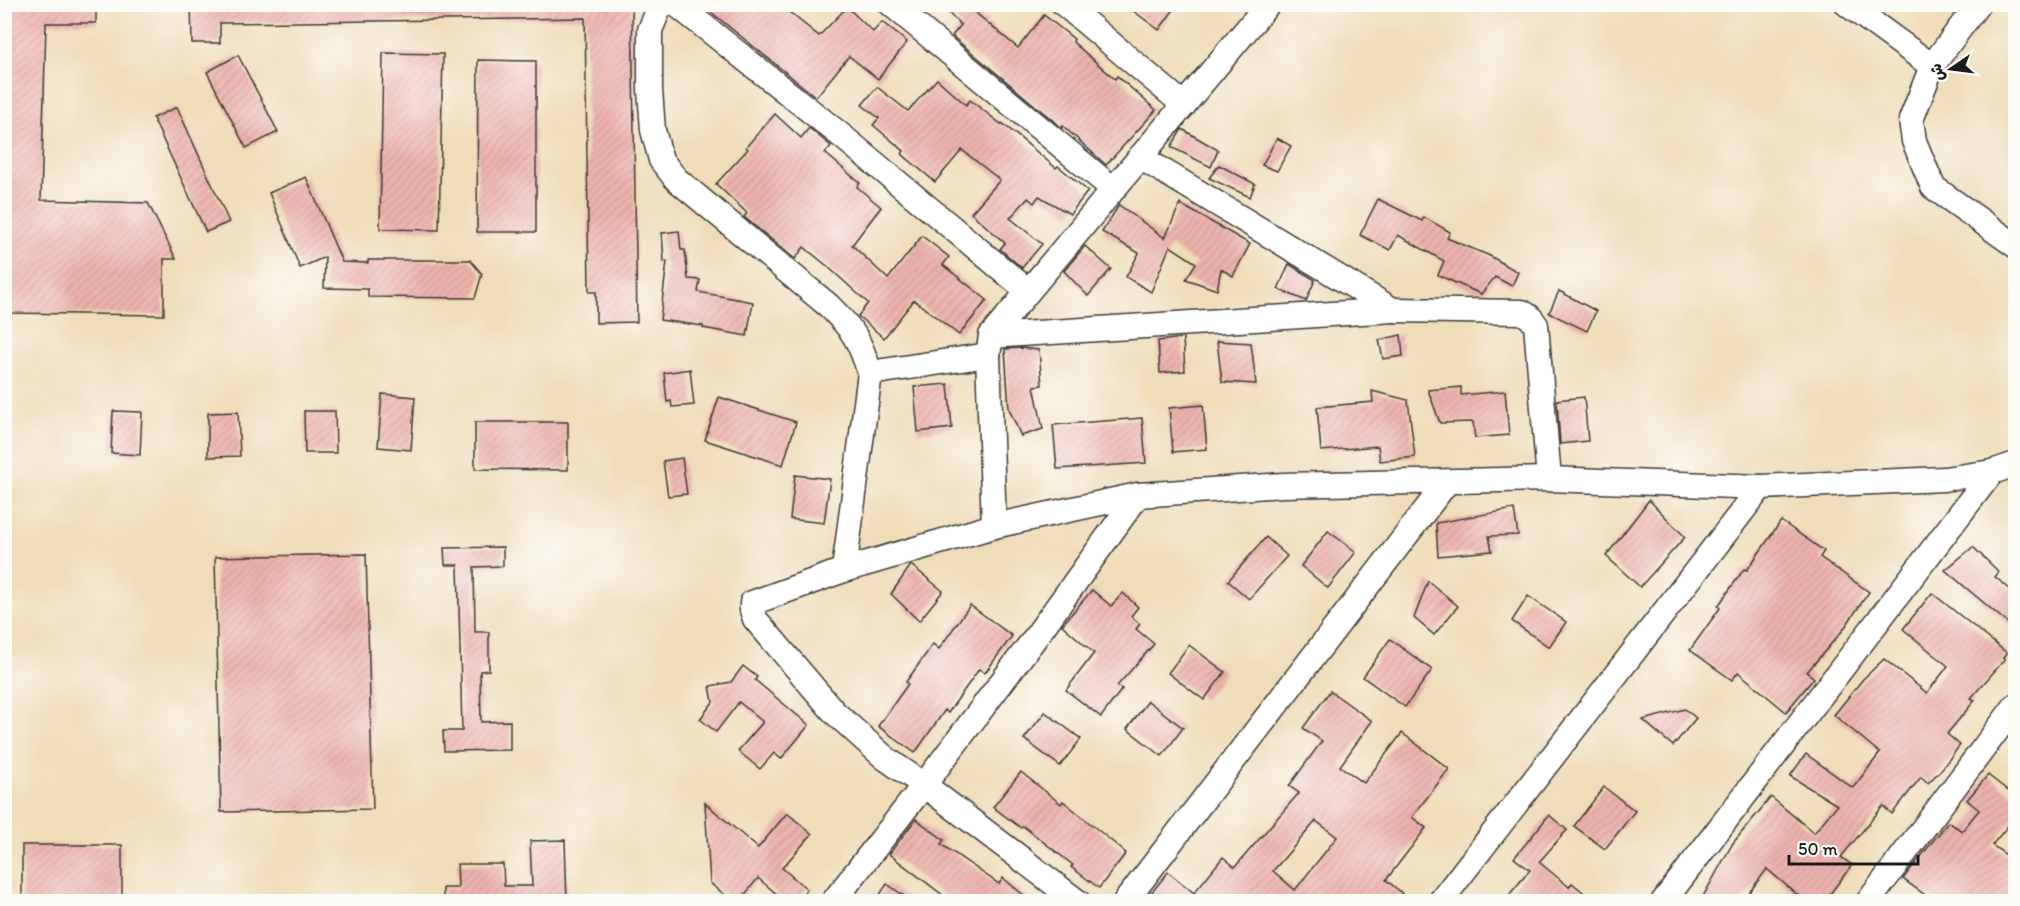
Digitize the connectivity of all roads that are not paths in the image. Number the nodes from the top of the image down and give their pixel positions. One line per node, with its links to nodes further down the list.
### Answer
1 (661, 4): 16 (street)
2 (676, 4): 13 (street)
3 (891, 4): 11 (street)
4 (1064, 4): 9 (street)
5 (1268, 4): 9 (street)
6 (1847, 4): 8 (street)
7 (1978, 4): 8 (street)
8 (1932, 66): 12 (street)
9 (1184, 105): 10 (street)
10 (1140, 157): 11 (street); 14 (street)
11 (1113, 189): 13 (street)
12 (2016, 246)
13 (1028, 291): 15 (street)
14 (1393, 310): 15 (street); 19 (street)
15 (989, 346): 16 (street); 23 (street)
16 (870, 373): 24 (street)
17 (2016, 464): 18 (street)
18 (1992, 472): 21 (street); 31 (street)
19 (1549, 479): 20 (street); 21 (street)
20 (1447, 482): 22 (street); 29 (street)
21 (1761, 487): 30 (street)
22 (1138, 495): 23 (street); 26 (street)
23 (994, 526): 24 (street)
24 (844, 570): 26 (street)
25 (2016, 705): 32 (street)
26 (924, 785): 27 (street); 28 (street)
27 (833, 902)
28 (1078, 902)
29 (1125, 902)
30 (1440, 902)
31 (1663, 902)
32 (1868, 902)

